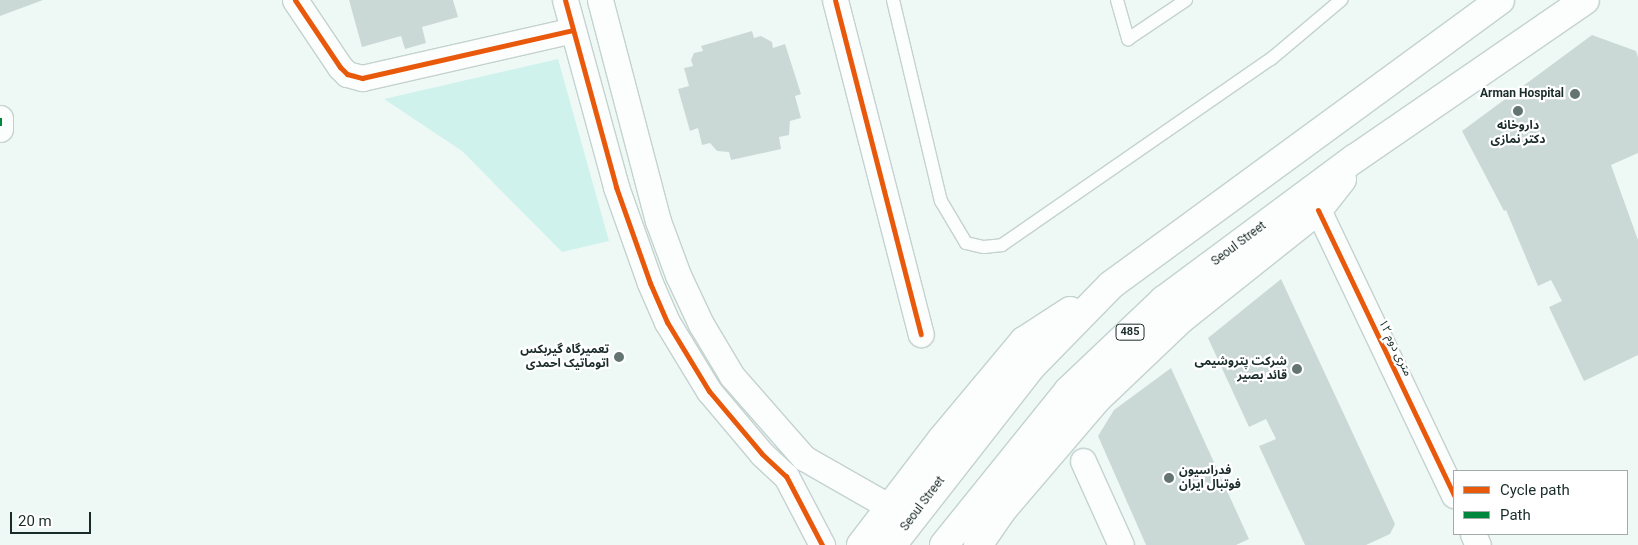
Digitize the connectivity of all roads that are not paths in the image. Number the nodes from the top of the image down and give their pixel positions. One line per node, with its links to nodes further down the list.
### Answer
1 (294, 0): 11 (street)
2 (565, 0): 11 (street)
3 (600, 0): 20 (street)
4 (835, 0): 17 (street)
5 (893, 0): 8 (lane)
6 (1117, 0): 7 (lane)
7 (1186, 0)
8 (1341, 0)
9 (1500, 0): 16 (main road, Seoul Street)
10 (1585, 0): 14 (main road, Seoul Street / 485)
11 (573, 30): 21 (street)
12 (0, 118): 13 (street)
13 (0, 129)
14 (1354, 159): 15 (main road); 24 (main road, Seoul Street / 485)
15 (1318, 210): 19 (street, ۱۲ متری دوم); 25 (main road)
16 (1111, 285): 20 (main road); 23 (main road, Seoul Street)
17 (921, 334)
18 (1083, 460): 26 (street)
19 (1453, 493)
20 (890, 508): 22 (main road)
21 (822, 545)
22 (861, 545)
23 (892, 545)
24 (944, 545)
25 (978, 545)
26 (1121, 545)

